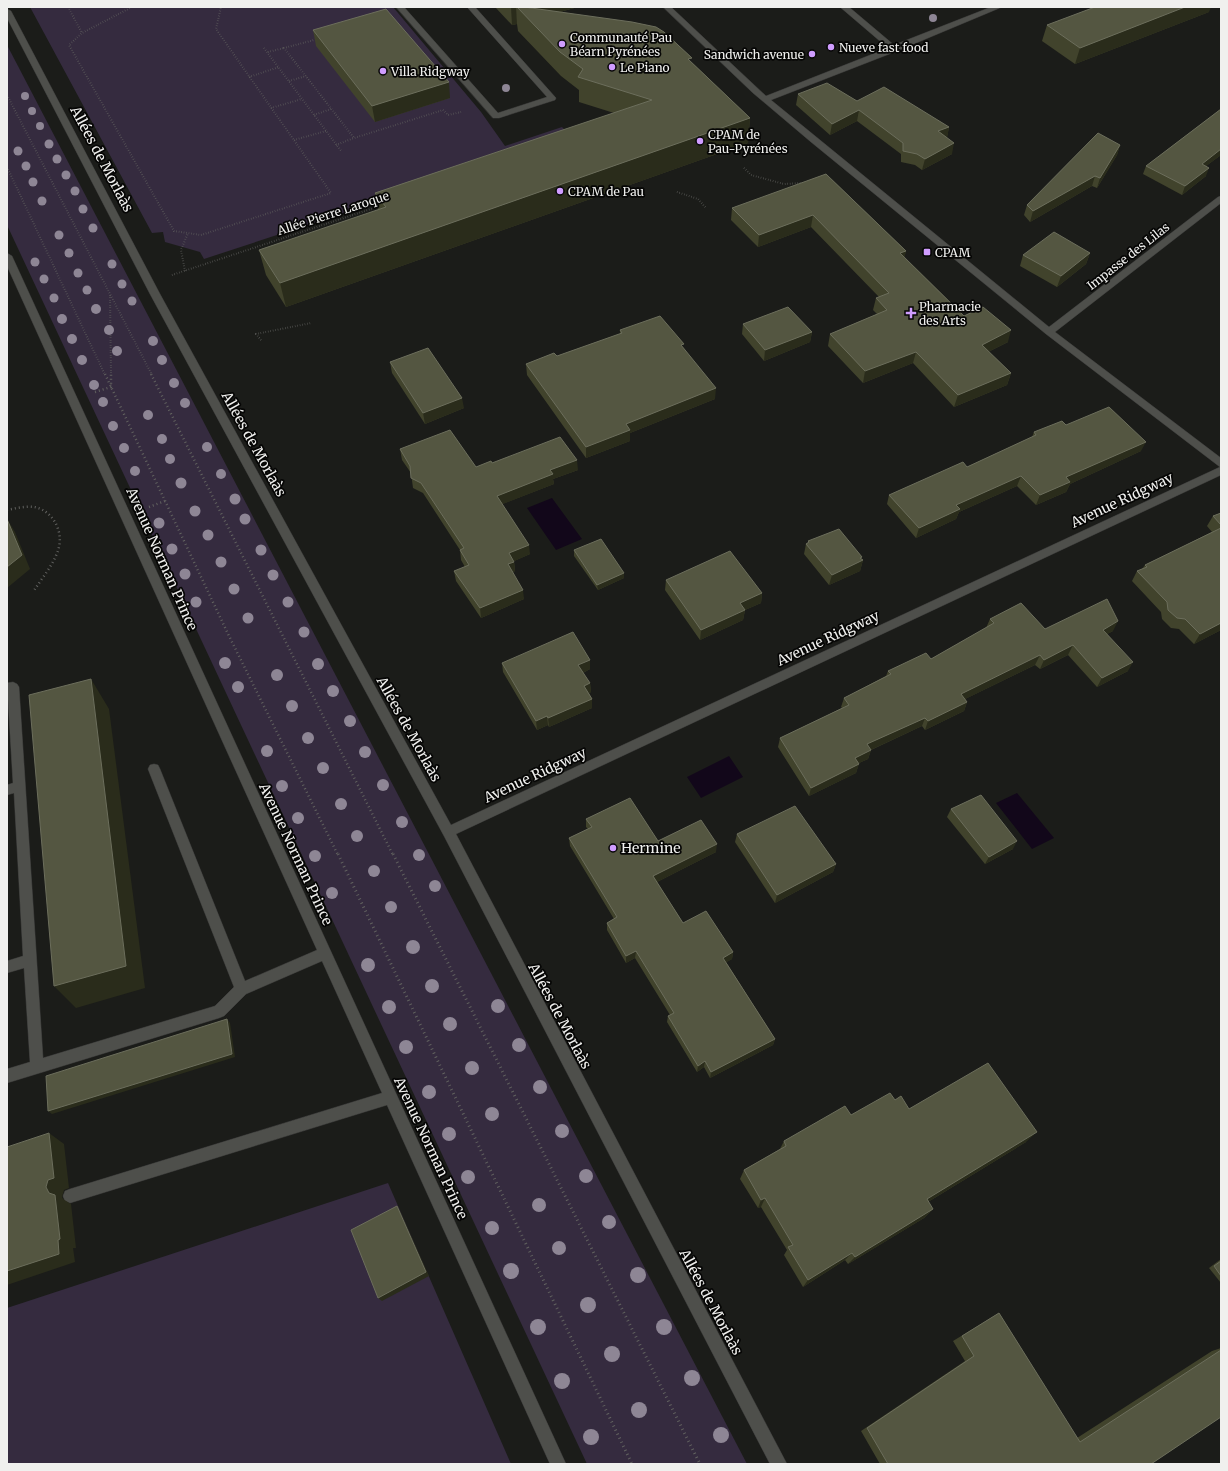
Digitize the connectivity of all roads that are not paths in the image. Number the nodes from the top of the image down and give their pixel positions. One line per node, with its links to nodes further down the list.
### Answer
1 (400, 7): 2 (street)
2 (471, 7)
3 (667, 7): 8 (street)
4 (844, 7): 7 (street)
5 (998, 7): 7 (street)
6 (7, 12): 17 (street, Allées de Morlaàs)
7 (894, 49): 8 (street)
8 (765, 99): 11 (street)
9 (1221, 199): 11 (street, Impasse des Lilas)
10 (7, 256): 18 (street, Avenue Norman Prince)
11 (1050, 332): 12 (street)
12 (1221, 464)
13 (1221, 470): 17 (street, Avenue Ridgway)
14 (7, 688): 16 (street)
15 (154, 769): 21 (street)
16 (13, 788): 19 (street)
17 (448, 832): 27 (street, Allées de Morlaàs)
18 (324, 953): 21 (street); 24 (street, Avenue Norman Prince)
19 (30, 960): 20 (street); 22 (street)
20 (7, 967)
21 (241, 989): 22 (street)
22 (37, 1067): 23 (street)
23 (7, 1076)
24 (391, 1097): 25 (street); 26 (street, Avenue Norman Prince)
25 (70, 1196)
26 (558, 1464)
27 (779, 1464)

